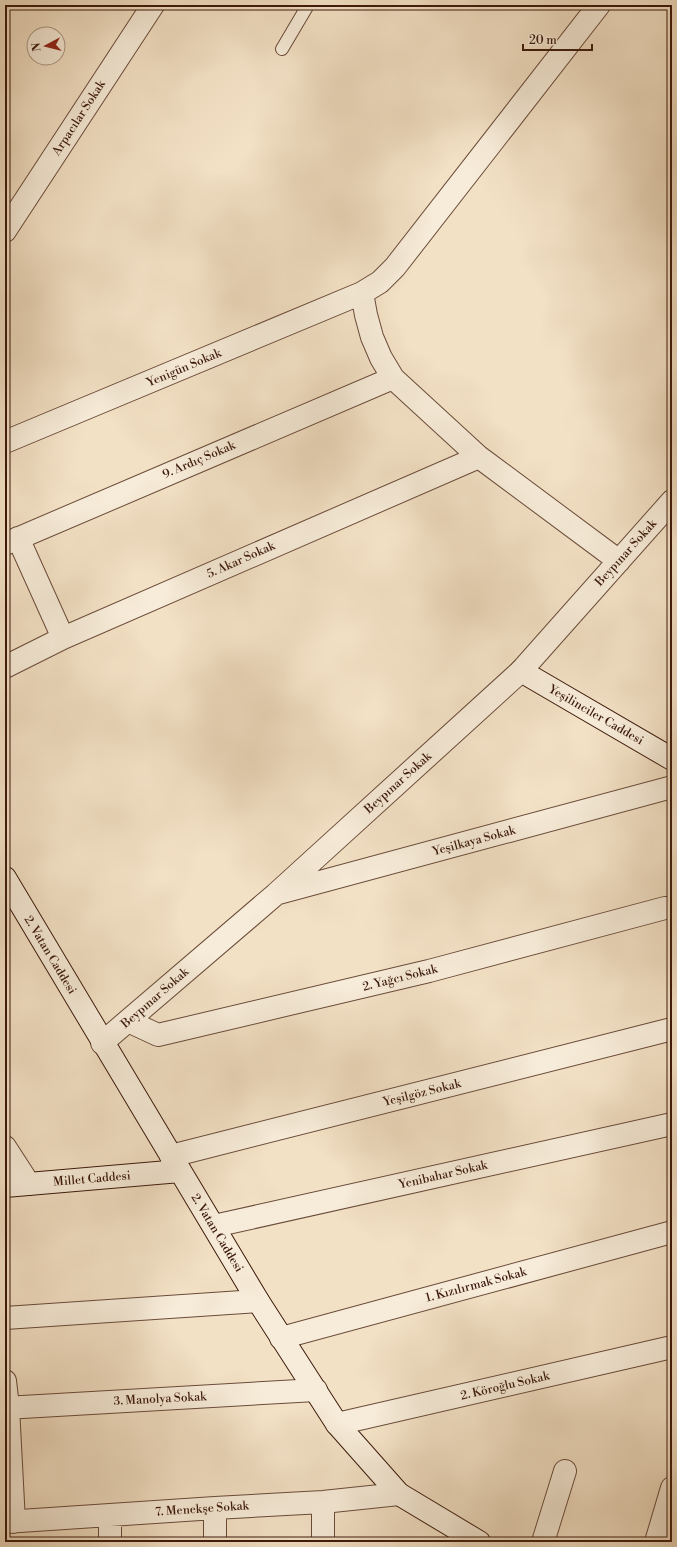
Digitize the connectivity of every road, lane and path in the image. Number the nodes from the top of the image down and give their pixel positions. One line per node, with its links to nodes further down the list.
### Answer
1 (153, 5): 5 (street, Arpacılar Sokak)
2 (308, 5): 4 (lane)
3 (600, 5): 6 (street, Yenigün Sokak)
4 (282, 49)
5 (5, 231)
6 (362, 293): 7 (street); 8 (street, Yenigün Sokak)
7 (393, 378): 9 (street); 11 (street, 9. Ardıç Sokak)
8 (5, 442)
9 (478, 457): 12 (street); 13 (street, 5. Akar Sokak)
10 (672, 501): 12 (street, Beypınar Sokak)
11 (11, 541): 13 (street)
12 (618, 561): 15 (street, Beypınar Sokak)
13 (63, 638): 14 (street, 5. Akar Sokak)
14 (5, 667)
15 (521, 670): 16 (street, Yeşilinciler Caddesi); 19 (street, Beypınar Sokak)
16 (672, 759)
17 (672, 787): 19 (street, Yeşilkaya Sokak)
18 (5, 878): 23 (street, 2. Vatan Caddesi)
19 (276, 894): 21 (street, Beypınar Sokak)
20 (672, 908): 21 (street, 2. Yağcı Sokak)
21 (128, 1022): 23 (street, Beypınar Sokak)
22 (672, 1029): 26 (street, Yeşilgöz Sokak)
23 (102, 1043): 26 (street, 2. Vatan Caddesi)
24 (672, 1124): 29 (street, Yenibahar Sokak)
25 (5, 1147): 27 (street)
26 (176, 1164): 27 (street, Millet Caddesi); 29 (street, 2. Vatan Caddesi)
27 (29, 1184): 28 (street, Millet Caddesi)
28 (5, 1186)
29 (214, 1226): 31 (street, 2. Vatan Caddesi)
30 (672, 1232): 33 (street, 1. Kızılırmak Sokak)
31 (258, 1301): 32 (street); 33 (street, 2. Vatan Caddesi)
32 (5, 1318)
33 (281, 1338): 36 (street, 2. Vatan Caddesi)
34 (672, 1347): 38 (street, 2. Köroğlu Sokak)
35 (5, 1381): 37 (street)
36 (316, 1390): 37 (street, 3. Manolya Sokak); 38 (street, 2. Vatan Caddesi)
37 (7, 1407): 45 (street)
38 (337, 1424): 41 (street, 2. Vatan Caddesi)
39 (565, 1471): 50 (street)
40 (672, 1488): 51 (street)
41 (399, 1494): 42 (street, 7. Menekşe Sokak); 49 (street, 2. Vatan Caddesi)
42 (324, 1502): 43 (street, 7. Menekşe Sokak); 48 (street)
43 (216, 1508): 44 (street, 7. Menekşe Sokak); 47 (street)
44 (110, 1516): 45 (street, 7. Menekşe Sokak); 46 (street)
45 (9, 1522)
46 (110, 1542)
47 (215, 1542)
48 (323, 1542)
49 (479, 1542)
50 (543, 1542)
51 (656, 1542)

